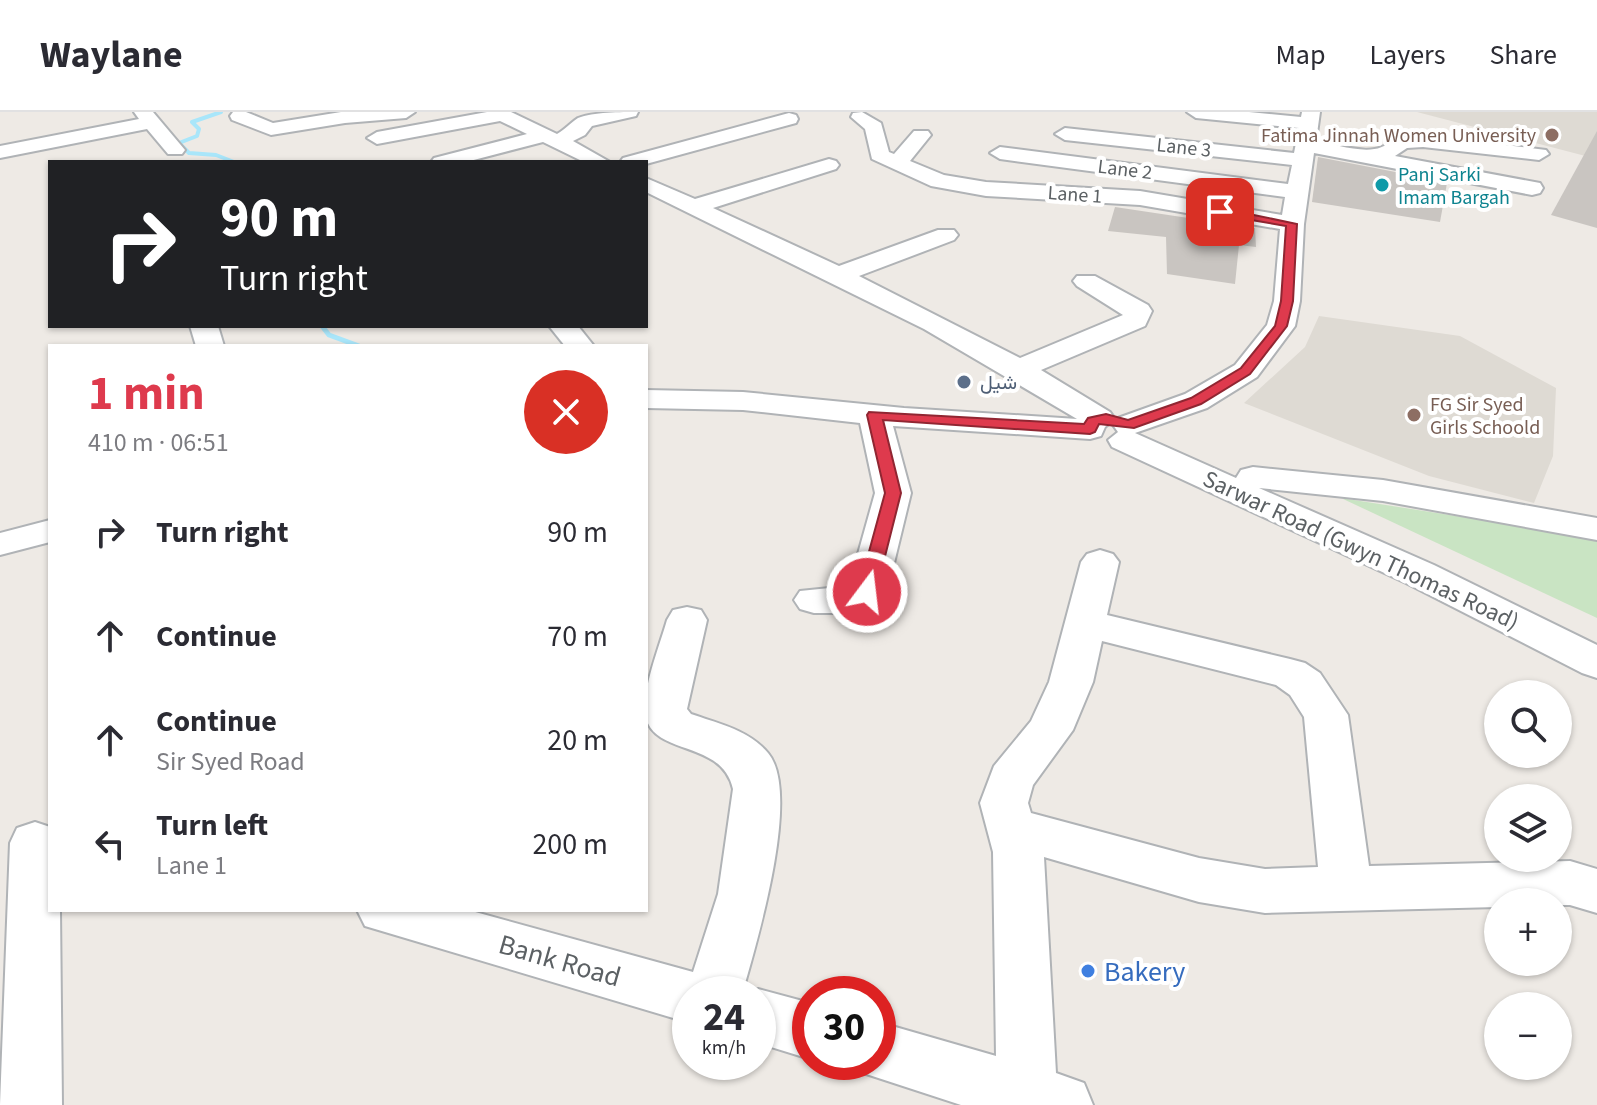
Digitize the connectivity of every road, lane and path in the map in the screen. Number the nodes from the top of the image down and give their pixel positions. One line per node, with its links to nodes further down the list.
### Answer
1 (406, 112): 5 (street)
2 (629, 112): 13 (street)
3 (1196, 112): 11 (street)
4 (500, 114): 12 (street); 13 (street)
5 (239, 116)
6 (148, 117): 14 (street); 15 (street)
7 (860, 117): 22 (street)
8 (789, 119): 21 (street)
9 (1065, 134): 11 (street, Lane 3)
10 (921, 135): 22 (street)
11 (1308, 135): 18 (street); 26 (street)
12 (356, 142)
13 (552, 147): 19 (street); 20 (street)
14 (175, 150)
15 (0, 152)
16 (1000, 153): 26 (street, Lane 2)
17 (1539, 154): 18 (street)
18 (1369, 155): 25 (street)
19 (592, 158)
20 (456, 160)
21 (637, 160)
22 (897, 163): 28 (street, Lane 1)
23 (829, 165): 27 (street)
24 (648, 185): 27 (street, Sarwar Road (Gwyn Thomas Road))
25 (1532, 188)
26 (1298, 192): 28 (street)
27 (692, 207): 30 (street, Sarwar Road (Gwyn Thomas Road))
28 (1292, 224): 37 (street)
29 (946, 235): 30 (street)
30 (835, 276): 34 (street, Sarwar Road (Gwyn Thomas Road))
31 (1086, 281): 34 (street)
32 (565, 328): 33 (street)
33 (578, 344)
34 (1018, 369): 37 (street, Sarwar Road (Gwyn Thomas Road))
35 (648, 399): 36 (street)
36 (874, 415): 37 (street); 43 (street)
37 (1115, 429): 38 (street, Sarwar Road (Gwyn Thomas Road)); 47 (street, Sarwar Road (Gwyn Thomas Road))
38 (1253, 477): 39 (street); 46 (street, Sarwar Road (Gwyn Thomas Road))
39 (1597, 529)
40 (48, 532): 41 (street)
41 (0, 544)
42 (1100, 562): 45 (street)
43 (814, 600)
44 (687, 620): 53 (street)
45 (1085, 623): 48 (street); 50 (street)
46 (1597, 638)
47 (1597, 663)
48 (1011, 828): 50 (street); 56 (street)
49 (28, 844): 57 (street)
50 (1346, 890): 51 (street)
51 (1597, 891)
52 (391, 912): 54 (street, Bank Road)
53 (719, 976)
54 (672, 992)
55 (896, 1056): 56 (street)
56 (1044, 1100)
57 (31, 1105)

